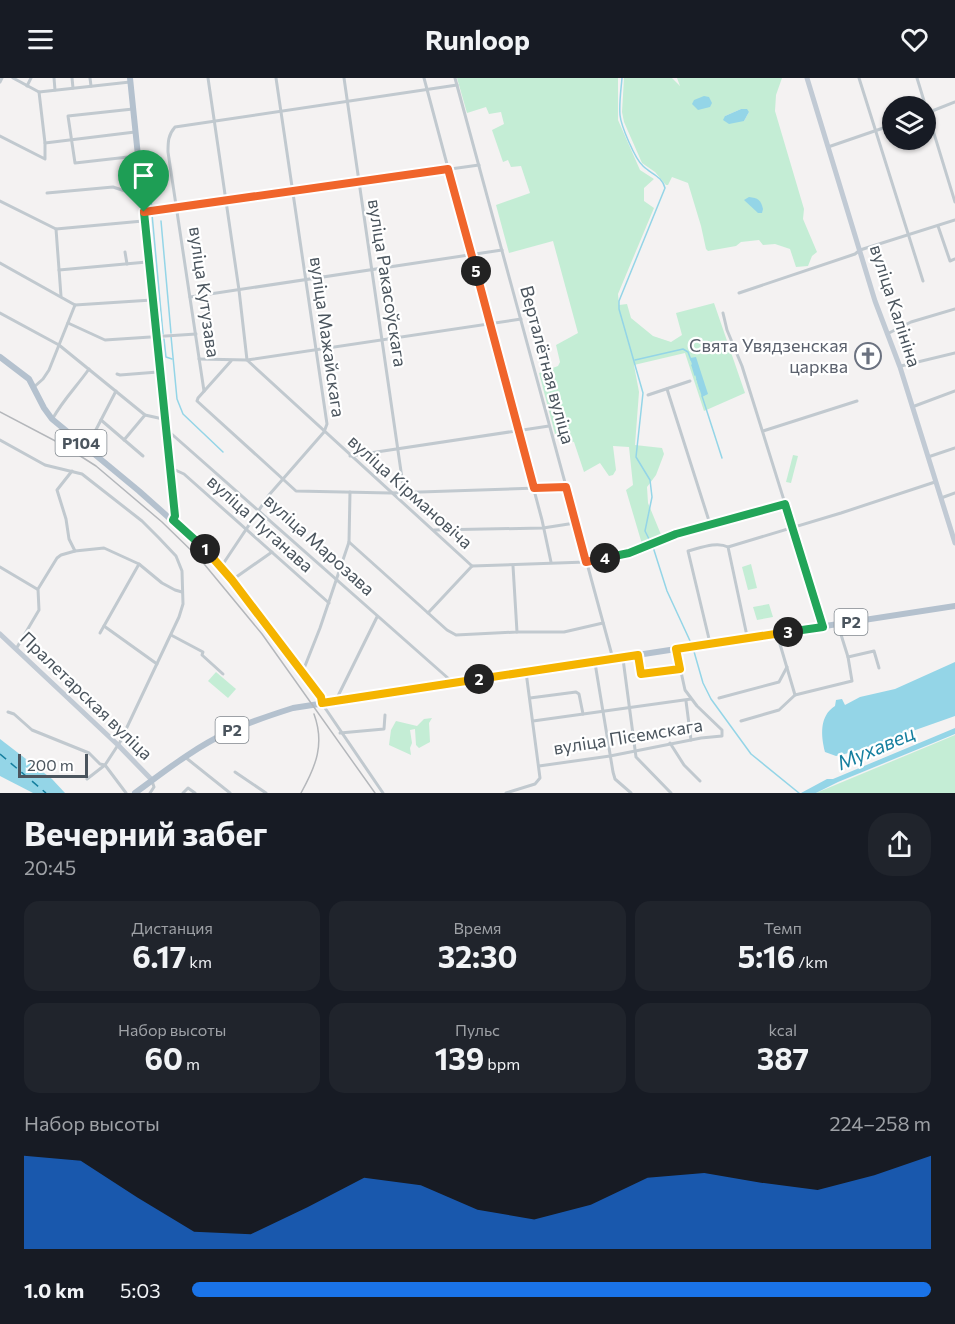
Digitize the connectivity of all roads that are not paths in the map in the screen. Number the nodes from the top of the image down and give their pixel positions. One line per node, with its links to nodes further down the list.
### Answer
1 (2, 78): 16 (street)
2 (13, 78): 18 (street)
3 (31, 78): 18 (street)
4 (54, 78): 21 (street)
5 (72, 78): 20 (street)
6 (90, 78): 19 (street)
7 (208, 78): 30 (street)
8 (276, 78): 29 (street, вуліца Мажайскага)
9 (344, 78): 26 (street, вуліца Ракасоўскага)
10 (424, 78): 22 (street)
11 (455, 78): 17 (street, Верталётная вуліца)
12 (807, 78): 38 (street, вуліца Калініна)
13 (859, 78): 32 (street)
14 (917, 78): 24 (street)
15 (130, 80): 19 (street); 27 (main road)
16 (0, 82)
17 (457, 85): 22 (street); 40 (street, Верталётная вуліца)
18 (27, 86): 23 (street)
19 (91, 86): 20 (street)
20 (73, 88): 21 (street)
21 (55, 90): 23 (street)
22 (427, 90): 26 (street); 41 (street)
23 (39, 92): 36 (street)
24 (922, 96)
25 (955, 102): 28 (street)
26 (348, 103): 29 (street); 42 (street, вуліца Ракасоўскага)
27 (133, 109): 33 (main road); 35 (street)
28 (936, 109)
29 (281, 111): 30 (street); 43 (street, вуліца Мажайскага)
30 (214, 121): 47 (street); 49 (street, вуліца Кутузава)
31 (882, 128): 32 (street)
32 (876, 130): 38 (street); 55 (street)
33 (135, 132): 35 (street); 39 (main road)
34 (0, 136): 36 (street)
35 (71, 140): 36 (street); 39 (street)
36 (45, 143)
37 (936, 144): 48 (street)
38 (828, 147): 57 (street, вуліца Калініна)
39 (138, 156): 45 (main road)
40 (479, 165): 41 (street); 56 (street, Верталётная вуліца)
41 (448, 169): 42 (street); 59 (street)
42 (359, 182): 43 (street); 65 (street, вуліца Ракасоўскага)
43 (292, 191): 47 (street); 66 (street, вуліца Мажайскага)
44 (47, 193): 45 (street)
45 (142, 196): 50 (main road)
46 (0, 201): 54 (street)
47 (226, 201): 49 (street); 68 (street)
48 (955, 202)
49 (177, 208): 50 (street); 71 (street, вуліца Кутузава)
50 (144, 212): 52 (main road)
51 (955, 220): 53 (street)
52 (145, 221): 54 (street); 61 (main road)
53 (938, 226): 55 (street); 60 (street)
54 (56, 229): 64 (street)
55 (909, 236): 57 (street); 67 (street)
56 (502, 250): 59 (street); 77 (street, Верталётная вуліца)
57 (860, 250): 69 (street); 81 (street, вуліца Калініна)
58 (125, 252): 63 (street)
59 (472, 255): 65 (street); 79 (street)
60 (955, 259)
61 (148, 262): 63 (street); 72 (main road)
62 (0, 263): 70 (street)
63 (127, 264): 64 (street)
64 (59, 270): 70 (street)
65 (372, 270): 66 (street); 83 (street, вуліца Ракасоўскага)
66 (305, 281): 68 (street); 85 (street, вуліца Мажайскага)
67 (923, 281)
68 (239, 290): 71 (street); 89 (street)
69 (739, 293)
70 (61, 297): 73 (street)
71 (190, 297): 80 (street, вуліца Кутузава)
72 (152, 300): 73 (street); 82 (main road)
73 (75, 305): 78 (street)
74 (955, 309): 81 (street)
75 (0, 313): 84 (street)
76 (723, 313): 111 (street)
77 (521, 319): 79 (street); 108 (street, Верталётная вуліца)
78 (68, 323): 82 (street); 84 (street)
79 (490, 324): 83 (street); 110 (street)
80 (196, 334): 82 (street); 88 (street, вуліца Кутузава)
81 (887, 334): 91 (street, вуліца Калініна)
82 (156, 337): 93 (main road)
83 (382, 341): 85 (street); 116 (street, вуліца Ракасоўскага)
84 (59, 345): 92 (street); 96 (street)
85 (315, 350): 89 (street); 112 (street, вуліца Мажайскага)
86 (955, 353): 91 (street)
87 (0, 357): 96 (main road, Р104)
88 (199, 359): 90 (street); 99 (street, вуліца Кутузава)
89 (247, 360): 90 (street); 112 (street, вуліца Кірмановіча)
90 (231, 361): 99 (street)
91 (900, 367): 103 (street, вуліца Калініна)
92 (89, 369): 98 (street); 105 (street)
93 (160, 371): 94 (street); 106 (main road)
94 (117, 374)
95 (690, 381): 97 (street)
96 (34, 387): 105 (main road, Р104)
97 (667, 388): 101 (street); 136 (street)
98 (116, 391): 104 (street); 107 (street)
99 (204, 391): 123 (street, вуліца Кутузава)
100 (955, 391): 103 (street)
101 (648, 395)
102 (857, 401): 111 (street)
103 (912, 407): 120 (street, вуліца Калініна)
104 (146, 415): 106 (street); 114 (street)
105 (52, 419): 115 (main road, Р104)
106 (165, 419): 109 (main road)
107 (101, 420): 114 (street); 115 (street)
108 (549, 426): 110 (street); 125 (street, Верталётная вуліца)
109 (166, 429): 121 (main road); 133 (street, вуліца Марозава)
110 (518, 431): 116 (street); 126 (street)
111 (763, 431): 132 (street)
112 (324, 432): 119 (street, вуліца Кірмановіча); 123 (street, вуліца Мажайскага)
113 (0, 440): 122 (street)
114 (124, 440): 118 (street)
115 (87, 447): 134 (main road, Р104)
116 (398, 448): 119 (street); 128 (street, вуліца Ракасоўскага)
117 (955, 448): 120 (street)
118 (143, 456)
119 (350, 456): 129 (street, вуліца Кірмановіча)
120 (928, 457): 124 (street, вуліца Калініна)
121 (170, 468): 134 (main road); 140 (street, вуліца Пуганава)
122 (72, 470): 145 (street); 157 (street)
123 (282, 480): 127 (street); 133 (street, вуліца Мажайскага)
124 (936, 481): 131 (street, вуліца Калініна); 137 (street)
125 (566, 487): 126 (street); 135 (street, Верталётная вуліца)
126 (534, 488): 128 (street); 139 (street)
127 (350, 492): 129 (street); 142 (street)
128 (404, 492): 129 (street)
129 (390, 493): 141 (street, вуліца Кірмановіча)
130 (955, 493): 131 (street)
131 (941, 498): 138 (street, вуліца Калініна)
132 (785, 504): 136 (street, вуліца Кірмановіча); 137 (street)
133 (259, 509): 140 (street, вуліца Мажайскага); 154 (street, вуліца Марозава)
134 (173, 520): 153 (main road, Р104)
135 (575, 523): 139 (street); 148 (street, Верталётная вуліца)
136 (710, 524): 148 (street, вуліца Кірмановіча)
137 (793, 527): 144 (street); 165 (street)
138 (952, 527): 143 (street, вуліца Калініна)
139 (543, 528): 141 (street); 147 (street)
140 (246, 529): 146 (street, вуліца Пуганава); 153 (street, вуліца Мажайскага)
141 (432, 530): 150 (street, вуліца Кірмановіча)
142 (349, 542): 154 (street); 160 (street)
143 (955, 543)
144 (728, 548): 171 (street); 172 (street)
145 (75, 551): 149 (street); 156 (street)
146 (272, 552): 155 (street); 158 (street, вуліца Пуганава)
147 (551, 562): 148 (street, вуліца Кірмановіча); 151 (street, вуліца Кірмановіча)
148 (586, 562): 162 (street, Верталётная вуліца)
149 (139, 564): 157 (street); 164 (street)
150 (471, 566): 151 (street, вуліца Кірмановіча); 160 (street)
151 (513, 566): 166 (street)
152 (0, 567): 156 (street)
153 (221, 567): 155 (main road, Р104)
154 (337, 579): 158 (street); 161 (street, вуліца Марозава)
155 (232, 580): 184 (main road, Р104)
156 (38, 589): 173 (street)
157 (182, 592): 170 (street)
158 (329, 603): 184 (street)
159 (955, 606): 163 (main road, Р2)
160 (428, 614): 166 (street)
161 (378, 617): 187 (street, вуліца Марозава); 192 (street)
162 (603, 623): 166 (street); 178 (street, Верталётная вуліца)
163 (838, 624): 165 (main road, Р2); 177 (street)
164 (104, 626): 168 (street); 180 (street)
165 (823, 627): 169 (main road, Р2)
166 (517, 632)
167 (0, 633): 173 (street, Пралетарская вуліца)
168 (100, 633)
169 (777, 634): 171 (main road, Р2); 181 (street)
170 (171, 635): 180 (street); 186 (street)
171 (747, 638): 172 (main road, Р2)
172 (710, 644): 174 (main road, Р2)
173 (16, 649): 204 (street, Пралетарская вуліца)
174 (676, 649): 175 (main road, Р2); 183 (street)
175 (638, 655): 176 (main road, Р2); 183 (street)
176 (623, 657): 178 (main road, Р2); 194 (street)
177 (848, 657): 182 (street); 188 (street)
178 (613, 658): 179 (main road, Р2)
179 (595, 661): 185 (main road, Р2); 195 (street)
180 (158, 663): 204 (street)
181 (787, 667): 188 (street); 190 (street)
182 (879, 668)
183 (680, 669): 191 (street)
184 (302, 672): 193 (main road, Р104)
185 (526, 672): 187 (main road, Р2); 189 (street)
186 (223, 674)
187 (451, 683): 192 (main road, Р2)
188 (795, 695): 200 (street)
189 (530, 698): 197 (street); 199 (street)
190 (719, 698)
191 (688, 700): 194 (street); 202 (street); 202 (street, вуліца Пісемскага)
192 (335, 701): 193 (main road, Р2)
193 (322, 703): 201 (street); 207 (main road, Р2)
194 (628, 709): 195 (street); 205 (street)
195 (603, 711): 197 (street); 206 (street)
196 (8, 712): 208 (street)
197 (583, 714): 199 (street)
198 (385, 715): 201 (street)
199 (532, 721): 209 (street)
200 (741, 721)
201 (340, 733): 221 (street)
202 (691, 740): 203 (street, вуліца Пісемскага)
203 (670, 743): 205 (street, вуліца Пісемскага); 213 (street)
204 (118, 745): 208 (street); 212 (street, Пралетарская вуліца)
205 (635, 751): 206 (street, вуліца Пісемскага); 224 (street)
206 (610, 756): 209 (street, вуліца Пісемскага); 223 (street)
207 (185, 757): 212 (main road, Р2); 219 (street)
208 (105, 765): 211 (street); 214 (street)
209 (539, 766): 222 (street)
210 (235, 772): 220 (street)
211 (87, 779)
212 (152, 780): 215 (main road, Р2); 216 (street)
213 (700, 781)
214 (126, 793)
215 (135, 793)
216 (150, 793)
217 (183, 793): 218 (street)
218 (195, 793)
219 (230, 793)
220 (266, 793)
221 (383, 793)
222 (506, 793)
223 (631, 793)
224 (671, 793)

